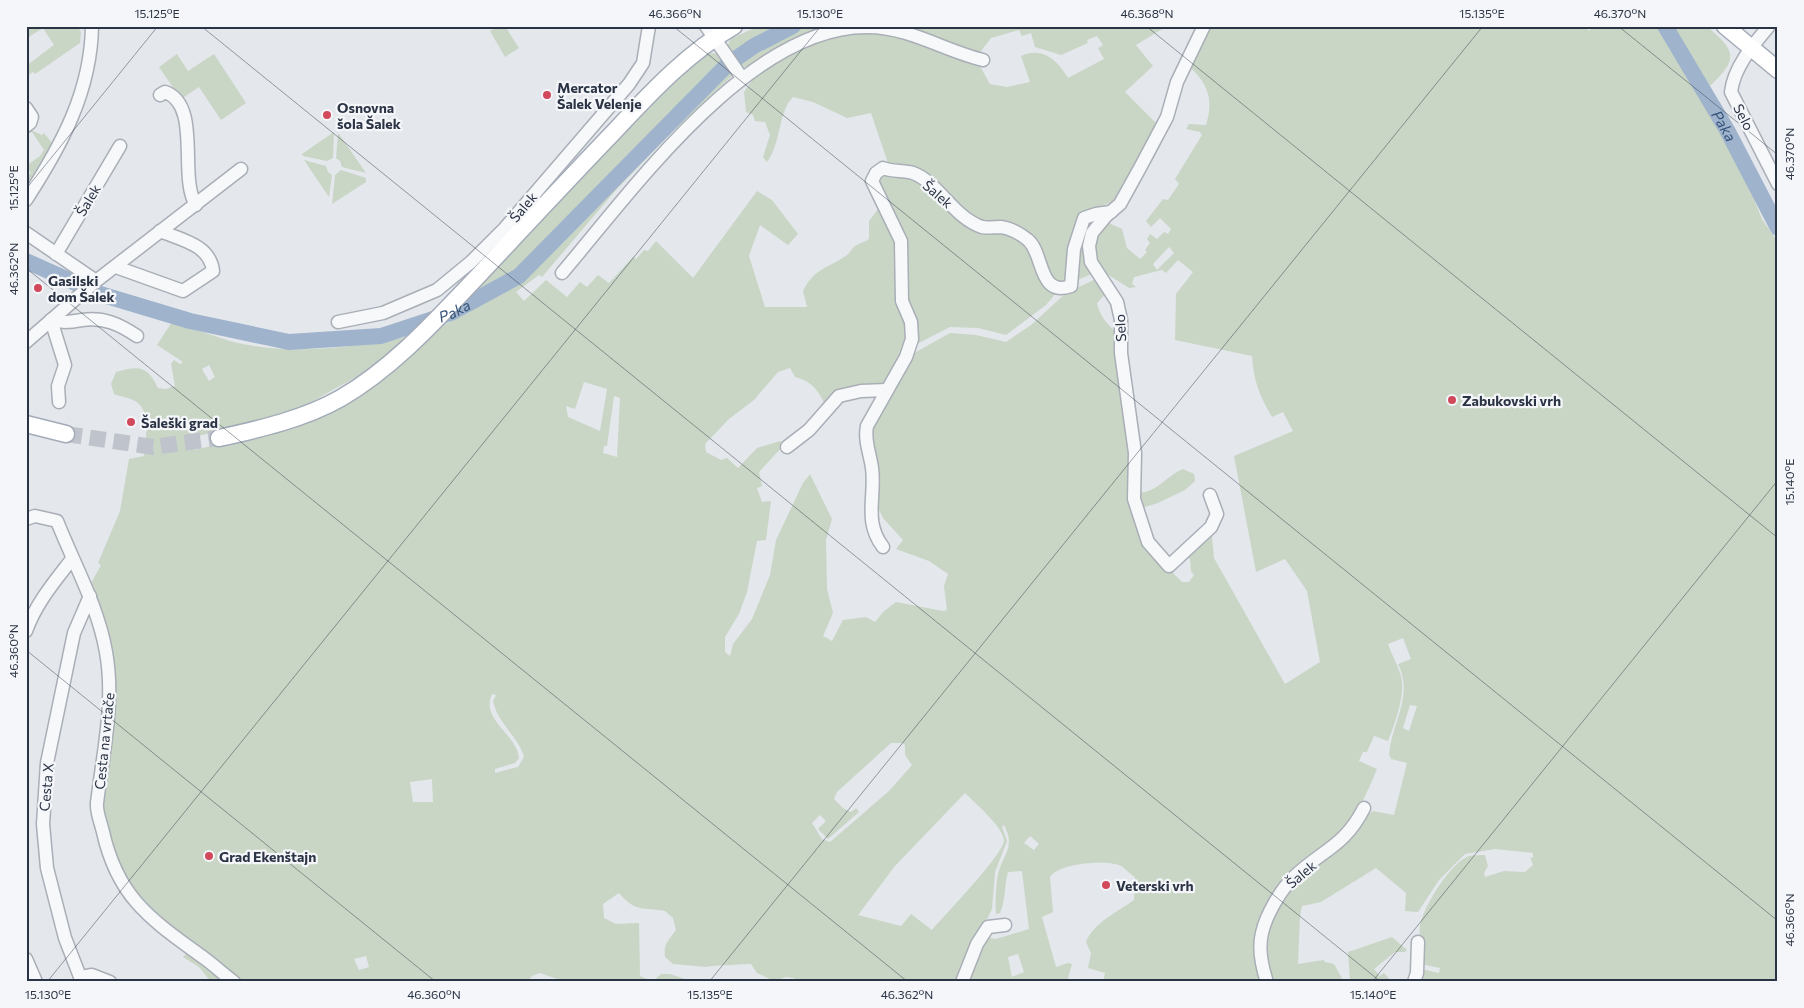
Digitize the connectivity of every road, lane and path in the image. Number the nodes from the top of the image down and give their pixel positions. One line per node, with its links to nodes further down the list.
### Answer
1 (92, 26): 18 (street)
2 (648, 26): 28 (street, Šalek)
3 (734, 26): 7 (main road)
4 (1204, 26): 20 (street, Selo)
5 (1726, 26): 8 (main road)
6 (1769, 26): 8 (street, Selo)
7 (710, 32): 11 (street); 35 (main road)
8 (1750, 48): 10 (main road); 17 (street, Selo)
9 (984, 60): 11 (street)
10 (1778, 70)
11 (739, 74): 25 (street)
12 (160, 95): 19 (street)
13 (26, 108): 14 (street)
14 (26, 126)
15 (120, 146): 23 (street, Šalek)
16 (241, 169): 19 (street)
17 (1778, 184)
18 (26, 200)
19 (196, 205): 21 (street)
20 (1111, 212): 31 (street, Šalek); 37 (street, Selo)
21 (160, 231): 24 (street); 24 (street)
22 (26, 233): 23 (street)
23 (56, 254): 26 (street)
24 (116, 266): 26 (street)
25 (562, 273)
26 (90, 286): 27 (street)
27 (51, 320): 29 (street); 30 (street); 32 (street)
28 (338, 322)
29 (137, 336)
30 (26, 342)
31 (887, 390): 36 (street); 39 (street, Šalek)
32 (59, 402)
33 (26, 424): 34 (main road)
34 (66, 434)
35 (219, 438)
36 (787, 447)
37 (1210, 495)
38 (26, 519): 40 (street, Cesta na vrtače)
39 (883, 547)
40 (72, 559): 41 (street, Cesta na vrtače); 42 (street)
41 (90, 596): 47 (street, Cesta X); 50 (street, Cesta na vrtače)
42 (26, 630)
43 (1364, 808): 52 (street, Šalek)
44 (1005, 925): 51 (street)
45 (1418, 942): 53 (street)
46 (26, 959): 48 (street)
47 (81, 979): 49 (street, Cesta X)
48 (36, 982)
49 (110, 982)
50 (234, 982)
51 (962, 982)
52 (1267, 982)
53 (1414, 982)

